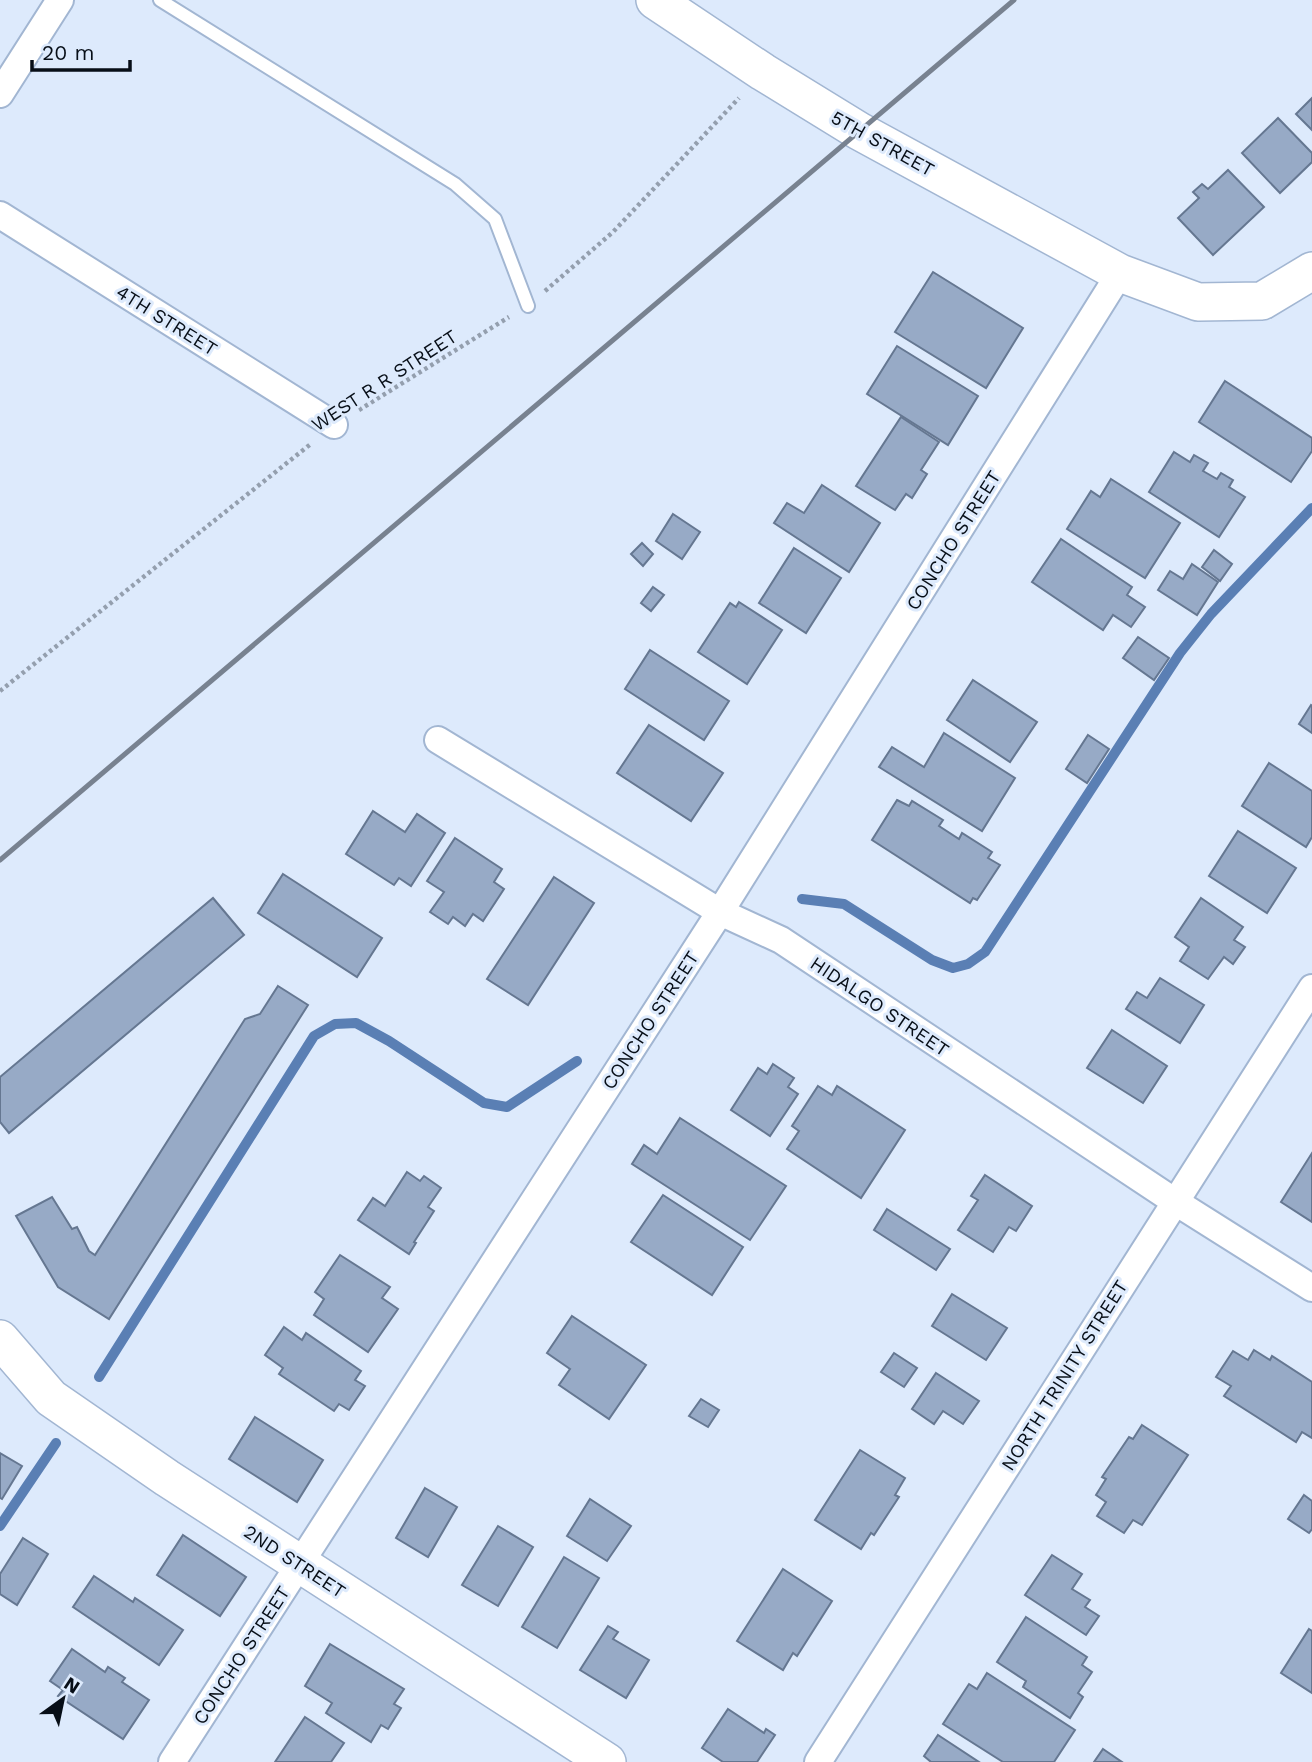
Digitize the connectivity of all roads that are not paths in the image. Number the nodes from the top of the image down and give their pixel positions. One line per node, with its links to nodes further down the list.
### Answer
1 (60, 0): 4 (street)
2 (160, 0): 8 (lane)
3 (654, 0): 7 (street, 5TH STREET)
4 (0, 94)
5 (0, 215): 9 (street, 4TH STREET)
6 (1312, 271): 7 (street, 5TH STREET)
7 (1120, 273): 11 (street, CONCHO STREET)
8 (528, 306)
9 (334, 425)
10 (438, 740): 11 (street, HIDALGO STREET)
11 (720, 912): 13 (street, HIDALGO STREET); 16 (street, CONCHO STREET)
12 (1312, 988): 13 (street, NORTH TRINITY STREET)
13 (1174, 1201): 14 (street, HIDALGO STREET); 19 (street, NORTH TRINITY STREET)
14 (1312, 1288)
15 (0, 1339): 16 (street, 2ND STREET)
16 (299, 1564): 17 (street, CONCHO STREET); 18 (street, 2ND STREET)
17 (172, 1762)
18 (607, 1762)
19 (818, 1762)

